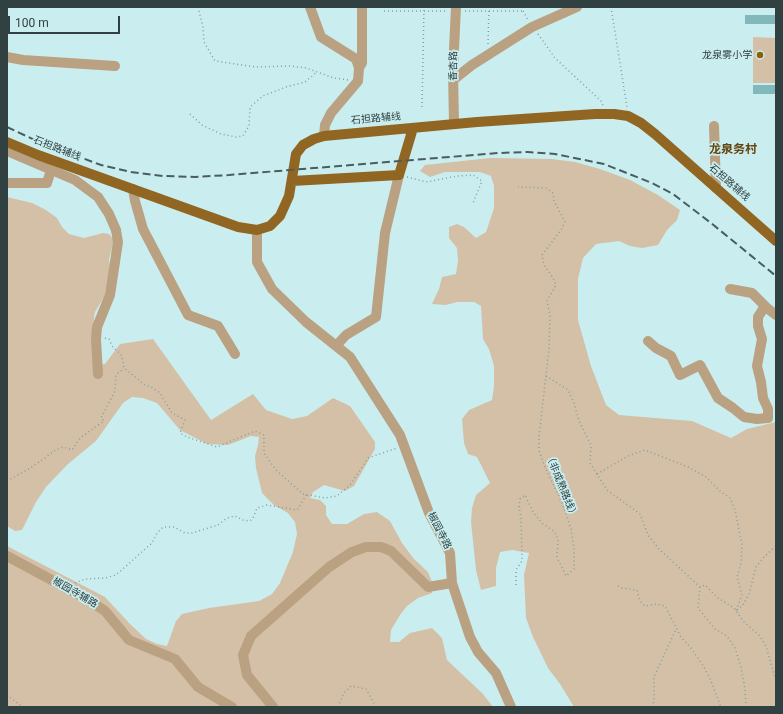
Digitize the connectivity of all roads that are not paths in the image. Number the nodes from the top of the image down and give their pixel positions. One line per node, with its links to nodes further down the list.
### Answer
1 (310, 7): 7 (street)
2 (362, 7): 7 (street)
3 (456, 7): 8 (street, 香杏路)
4 (577, 7): 8 (street)
5 (7, 57): 6 (street)
6 (115, 66)
7 (359, 68): 12 (street)
8 (453, 80): 9 (street, 香杏路)
9 (454, 124): 11 (main road, 石担路辅线); 19 (main road, 石担路辅线)
10 (714, 126): 19 (street)
11 (413, 128): 12 (main road, 石担路辅线); 16 (main road)
12 (324, 136): 17 (main road, 石担路辅线)
13 (7, 142): 20 (main road, 石担路辅线)
14 (7, 151): 15 (street)
15 (51, 170): 18 (street); 29 (street)
16 (399, 175): 17 (main road); 27 (street)
17 (292, 181): 21 (main road, 石担路辅线)
18 (7, 184)
19 (716, 188): 22 (main road, 石担路辅线)
20 (133, 189): 21 (main road, 石担路辅线); 28 (street)
21 (257, 230): 27 (street, 椒园寺路)
22 (776, 241)
23 (730, 289): 24 (street)
24 (765, 306): 25 (street); 26 (street)
25 (776, 315)
26 (648, 341)
27 (336, 346): 31 (street, 椒园寺路)
28 (235, 354)
29 (98, 374)
30 (7, 556): 32 (street, 椒园寺辅路)
31 (452, 583): 33 (street); 34 (street, 椒园寺路)
32 (232, 707)
33 (273, 707)
34 (511, 707)

